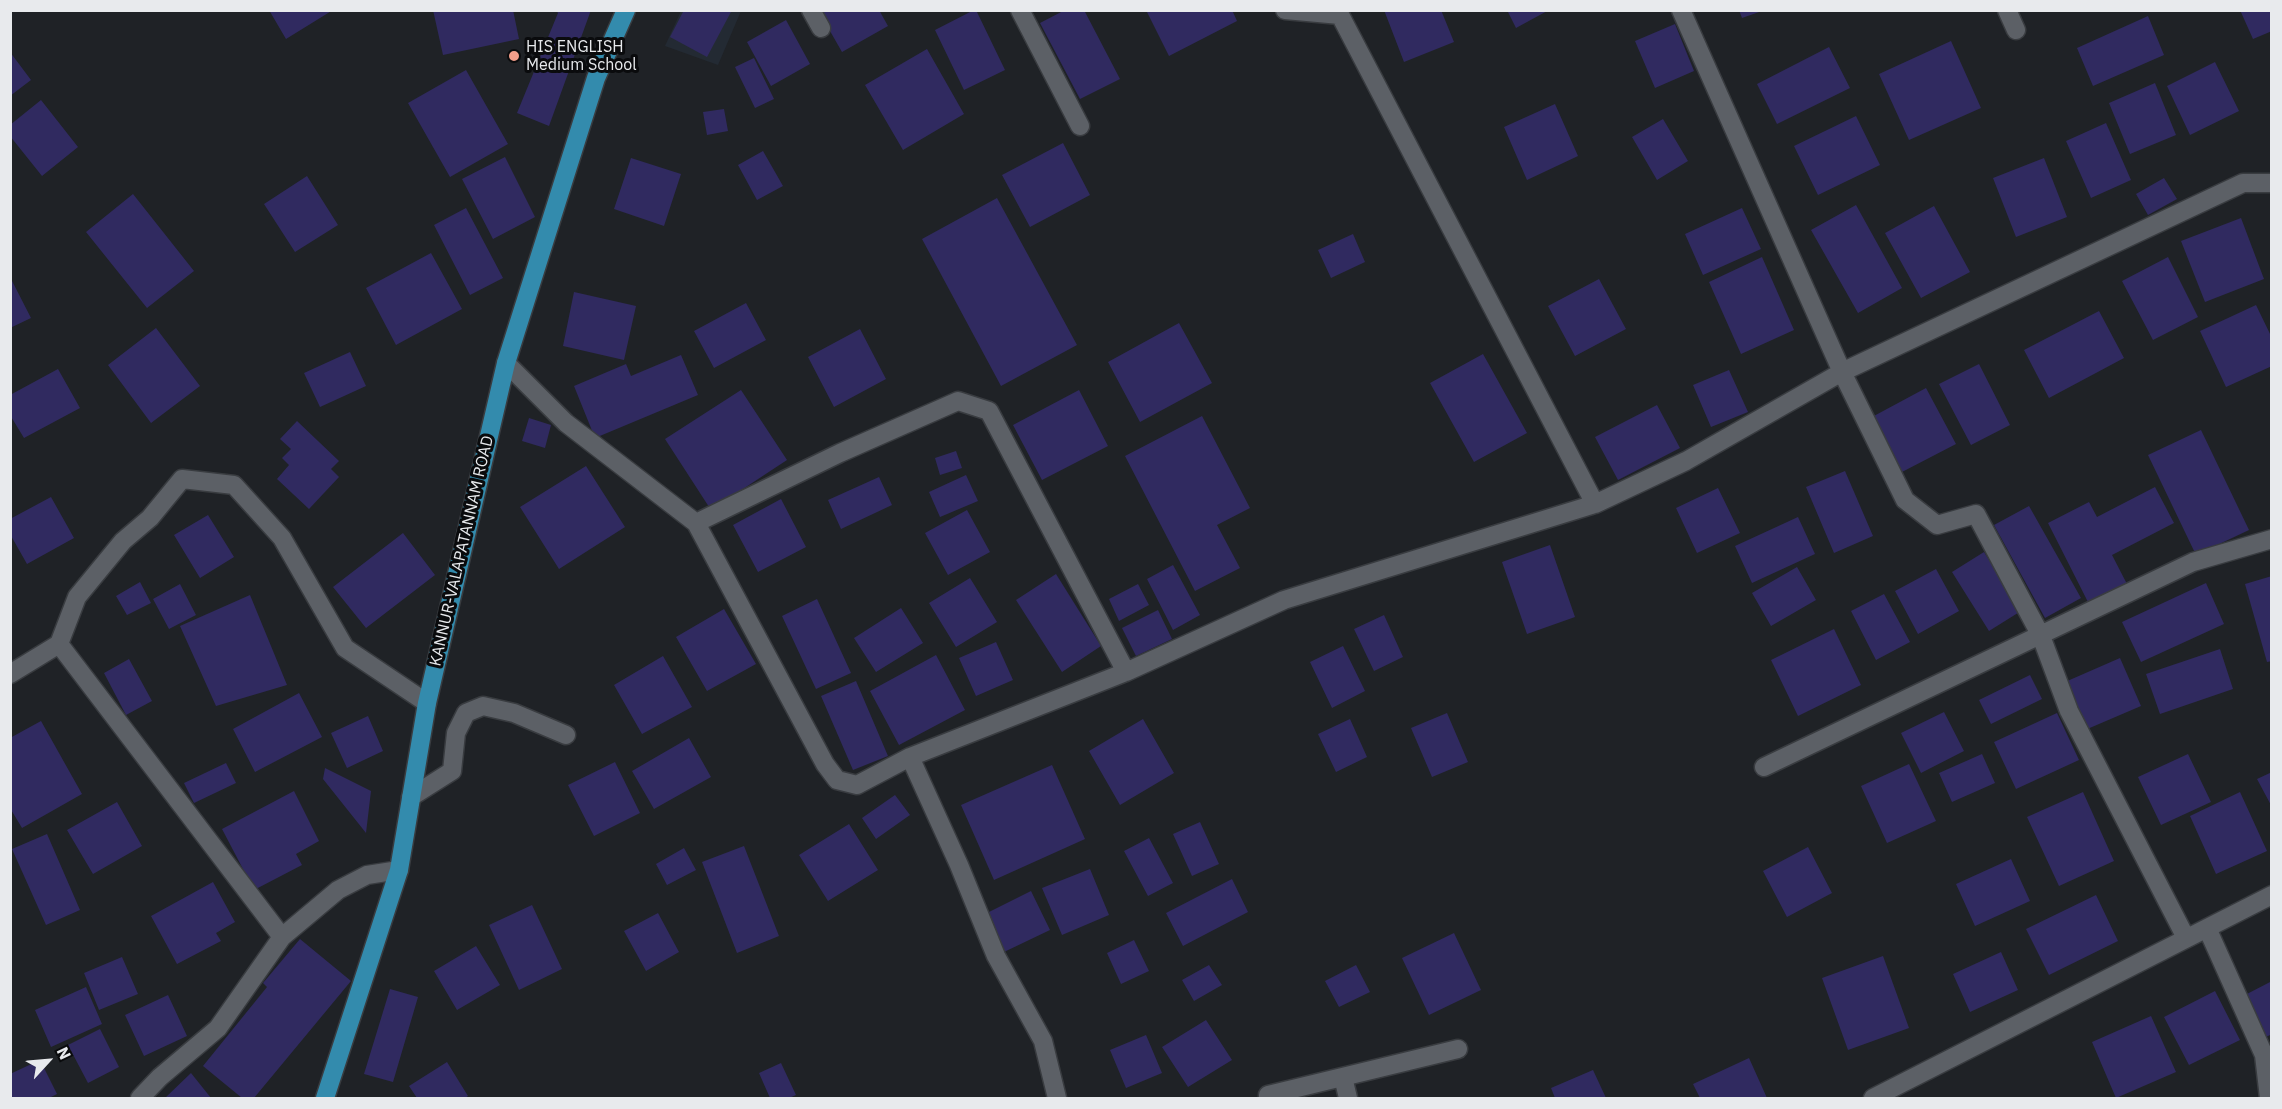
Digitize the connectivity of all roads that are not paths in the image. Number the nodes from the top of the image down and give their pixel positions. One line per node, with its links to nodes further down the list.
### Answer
1 (626, 10): 11 (main road, KANNUR-VALAPATANNAM ROAD)
2 (811, 10): 7 (street)
3 (1020, 10): 9 (street)
4 (1285, 10): 13 (street)
5 (1681, 10): 12 (street)
6 (2007, 10): 8 (street)
7 (821, 28)
8 (2016, 30)
9 (1080, 126)
10 (2271, 183): 12 (street)
11 (506, 363): 14 (street); 20 (main road, KANNUR-VALAPATANNAM ROAD)
12 (1842, 372): 13 (street); 16 (street)
13 (1595, 504): 18 (street)
14 (696, 523): 18 (street); 22 (street)
15 (2271, 539): 16 (street)
16 (2041, 636): 23 (street); 29 (street)
17 (59, 644): 19 (street); 20 (street); 28 (street)
18 (1126, 672): 22 (street)
19 (10, 674)
20 (427, 703): 24 (main road, KANNUR-VALAPATANNAM ROAD)
21 (566, 735): 24 (street)
22 (910, 757): 34 (street)
23 (1764, 767)
24 (411, 796): 25 (main road, KANNUR-VALAPATANNAM ROAD)
25 (399, 870): 28 (street); 33 (main road, KANNUR-VALAPATANNAM ROAD)
26 (2271, 895): 27 (street)
27 (2207, 928): 29 (street); 38 (street)
28 (282, 938): 32 (street)
29 (2186, 938): 37 (street)
30 (1458, 1050): 31 (street)
31 (1343, 1077): 35 (street); 36 (street)
32 (140, 1098)
33 (325, 1098)
34 (1057, 1098)
35 (1268, 1098)
36 (1348, 1098)
37 (1873, 1098)
38 (2269, 1098)

